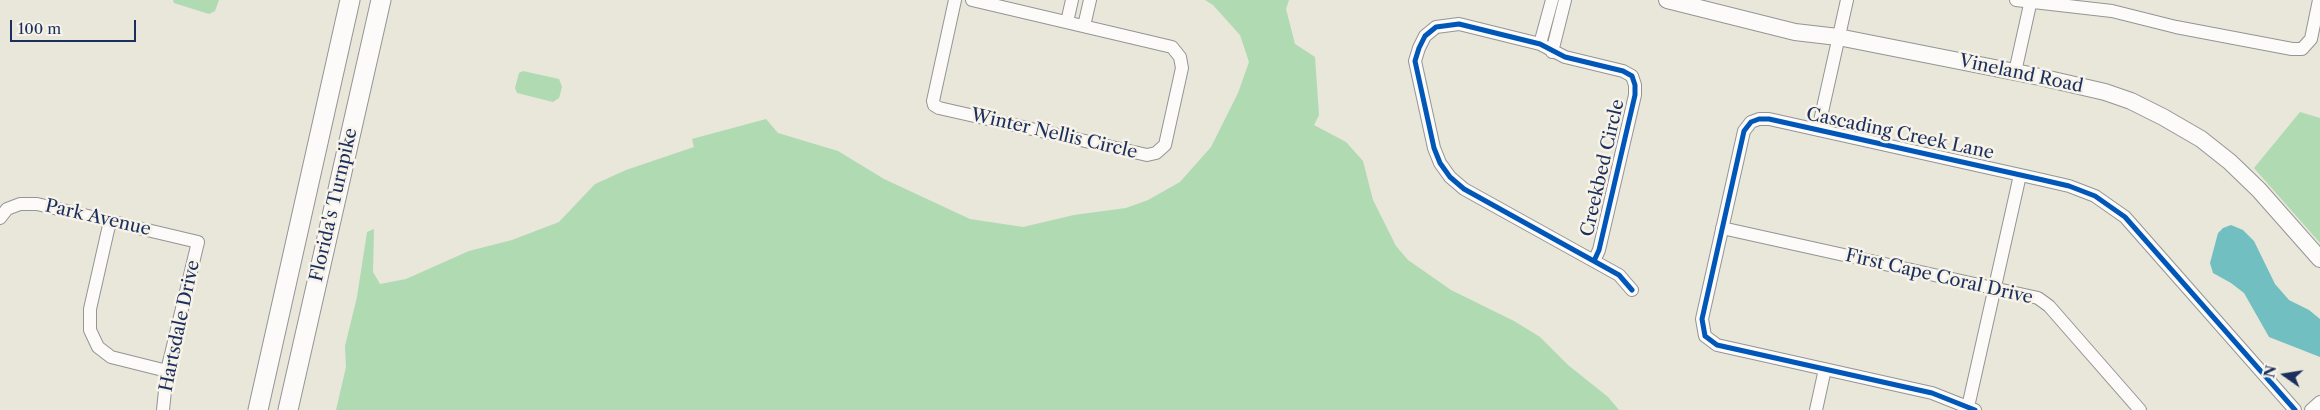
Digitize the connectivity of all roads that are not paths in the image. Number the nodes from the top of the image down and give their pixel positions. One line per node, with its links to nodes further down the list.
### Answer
1 (350, 0): 35 (highway, Florida's Turnpike)
2 (381, 0): 36 (highway, Florida's Turnpike)
3 (955, 0): 15 (street, Winter Nellis Circle)
4 (972, 0): 14 (street, Winter Nellis Circle)
5 (1072, 0): 14 (street)
6 (1090, 0): 15 (street)
7 (1552, 0): 17 (street)
8 (1565, 0): 18 (street)
9 (1666, 0): 16 (main road, Vineland Road)
10 (1846, 0): 16 (street)
11 (2016, 0): 13 (street)
12 (2320, 0): 13 (street)
13 (2030, 2): 19 (street)
14 (1067, 22): 15 (street, Winter Nellis Circle)
15 (1084, 26)
16 (1838, 37): 19 (main road, Vineland Road); 20 (street)
17 (1540, 44): 18 (street, Creekbed Circle); 27 (street, Creekbed Circle)
18 (1552, 52): 27 (street, Creekbed Circle)
19 (2015, 72): 26 (main road, Vineland Road)
20 (1818, 130): 21 (street, Cascading Creek Lane); 24 (street, Cascading Creek Lane)
21 (2020, 175): 28 (street); 39 (street, Cascading Creek Lane)
22 (2, 210): 23 (street, Park Avenue)
23 (110, 221): 25 (street, Park Avenue); 31 (street)
24 (1722, 228): 28 (street, First Cape Coral Drive); 30 (street, Cascading Creek Lane)
25 (198, 242): 31 (street, Hartsdale Drive)
26 (2320, 259)
27 (1594, 261): 29 (street, Creekbed Circle)
28 (1994, 288): 33 (street); 38 (street, First Cape Coral Drive)
29 (1632, 290)
30 (1825, 369): 33 (street, Cascading Creek Lane); 37 (street)
31 (167, 371): 34 (street, Hartsdale Drive)
32 (2320, 402): 40 (street)
33 (1971, 408)
34 (163, 410)
35 (258, 410)
36 (288, 410)
37 (1816, 410)
38 (2140, 410)
39 (2295, 410)
40 (2312, 410)

